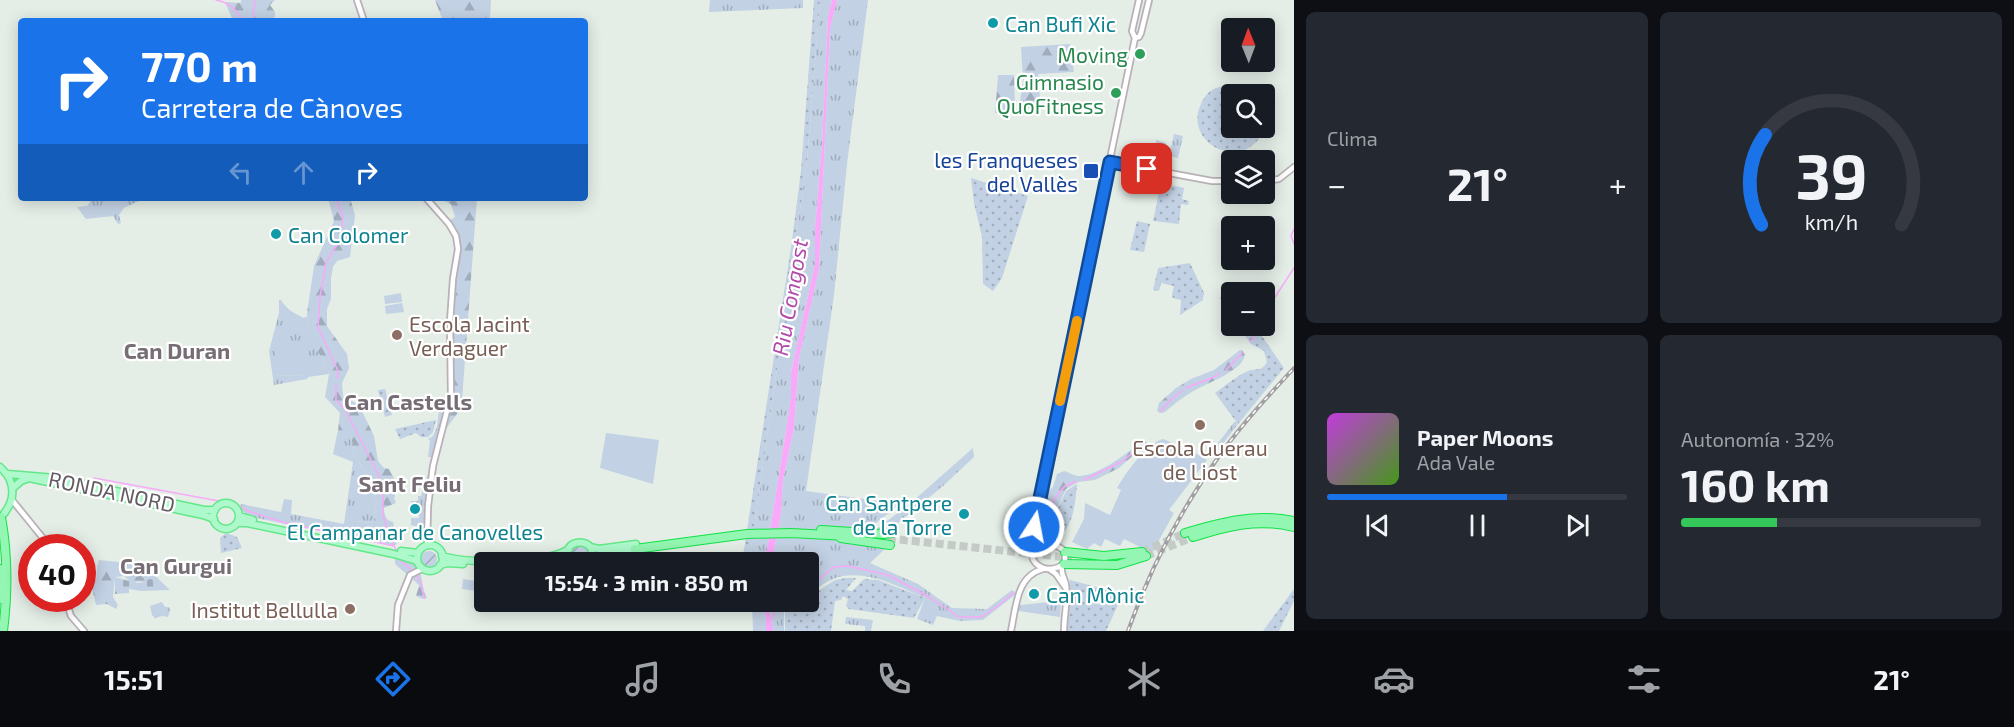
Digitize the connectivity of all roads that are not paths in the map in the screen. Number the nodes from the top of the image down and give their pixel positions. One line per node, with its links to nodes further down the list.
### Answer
1 (357, 0): 4 (street)
2 (1139, 0): 5 (street)
3 (1149, 0): 5 (street)
4 (363, 18)
5 (1135, 38): 6 (street)
6 (1110, 162): 9 (street); 27 (street)
7 (1294, 167): 8 (street)
8 (1275, 180)
9 (1221, 181)
10 (429, 201): 30 (street)
11 (0, 466): 12 (main road)
12 (8, 474): 13 (main road); 16 (main road, RONDA NORD)
13 (13, 488): 14 (main road); 19 (main road, RONDA NORD)
14 (12, 500): 15 (main road); 17 (street)
15 (9, 508): 17 (street); 18 (main road)
16 (215, 510): 19 (main road); 20 (main road)
17 (20, 512): 25 (street)
18 (1, 517): 54 (highway)
19 (214, 519): 20 (main road)
20 (238, 520): 35 (main road)
21 (1294, 520): 22 (highway)
22 (1294, 527)
23 (810, 532): 24 (highway); 26 (highway); 29 (highway); 31 (highway)
24 (892, 533)
25 (39, 534)
26 (847, 535)
27 (1037, 536): 28 (street); 34 (street)
28 (1048, 544): 34 (street); 42 (street)
29 (890, 545)
30 (427, 546): 39 (main road); 41 (main road)
31 (636, 546): 32 (main road); 38 (main road)
32 (589, 547): 33 (main road); 37 (main road)
33 (569, 549): 36 (main road); 41 (main road)
34 (1034, 550): 44 (street)
35 (396, 552): 39 (main road); 43 (main road)
36 (568, 552)
37 (592, 552)
38 (606, 552)
39 (418, 553): 43 (main road)
40 (1144, 554): 42 (highway)
41 (442, 556): 46 (main road)
42 (1067, 560): 48 (street); 51 (street)
43 (417, 561): 49 (main road)
44 (1035, 562): 48 (street); 50 (street)
45 (474, 564): 46 (main road)
46 (440, 565): 49 (main road)
47 (0, 569): 53 (highway)
48 (1047, 569): 50 (street); 51 (street)
49 (416, 571): 56 (street)
50 (1032, 573): 57 (street)
51 (1066, 590): 58 (street)
52 (70, 612): 55 (street)
53 (0, 625)
54 (3, 631)
55 (84, 631)
56 (396, 631)
57 (1011, 631)
58 (1064, 631)

